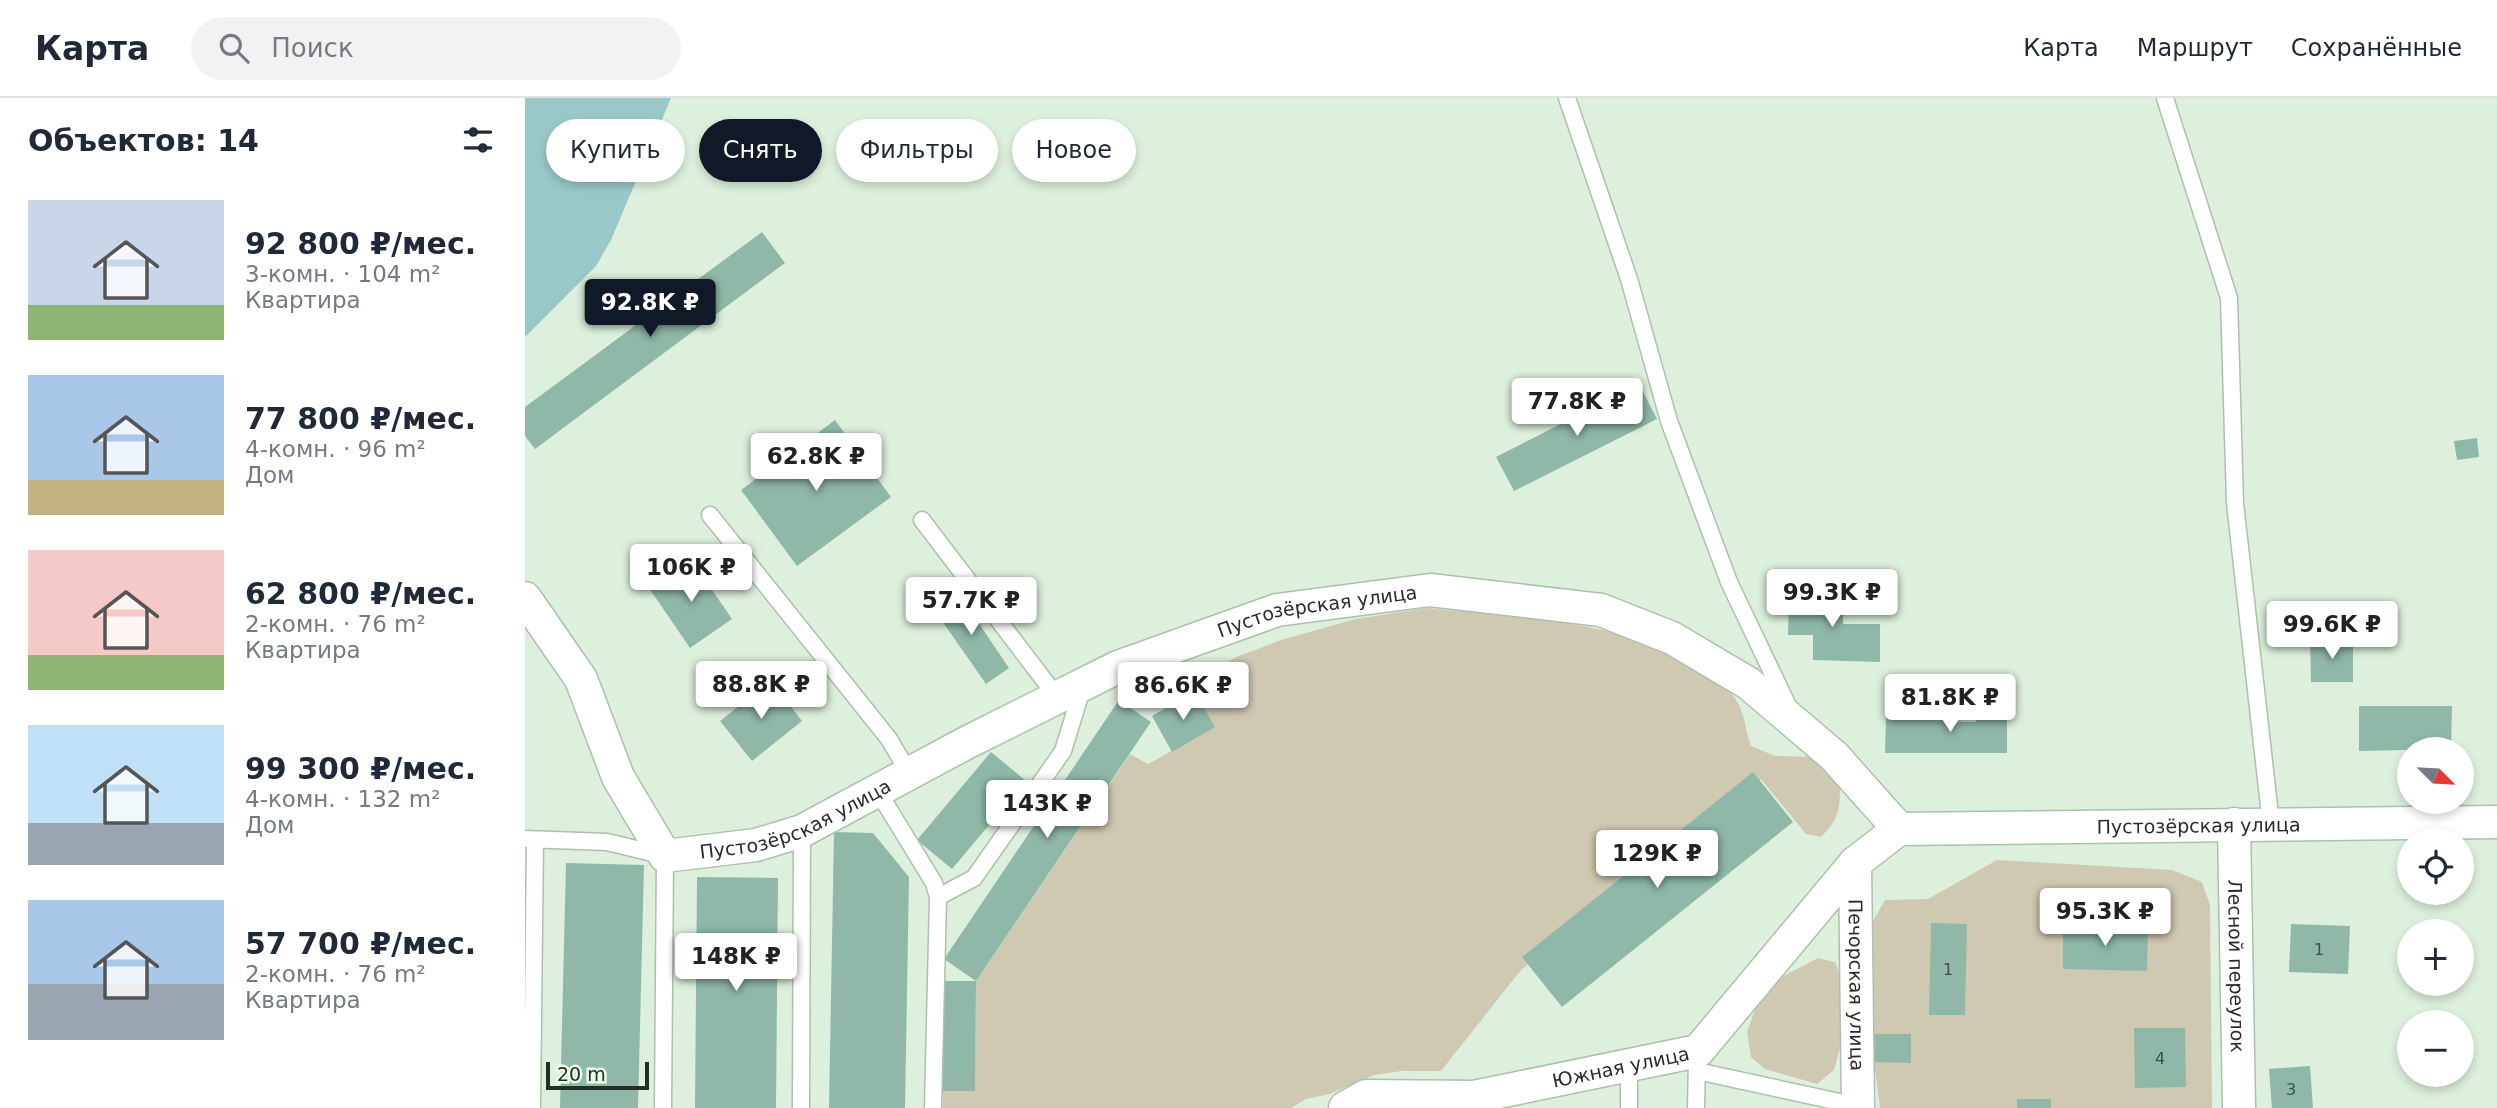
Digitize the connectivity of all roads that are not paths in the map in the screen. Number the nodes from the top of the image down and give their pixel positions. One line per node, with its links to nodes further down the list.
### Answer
1 (1567, 98): 7 (lane)
2 (2165, 98): 12 (lane)
3 (710, 515): 8 (lane)
4 (922, 520): 6 (lane)
5 (525, 598): 16 (street)
6 (1070, 691): 7 (street, Пустозёрская улица); 8 (street, Пустозёрская улица); 18 (lane)
7 (1798, 726): 13 (street, Пустозёрская улица)
8 (909, 773): 9 (street, Пустозёрская улица)
9 (877, 790): 14 (street, Пустозёрская улица); 18 (lane)
10 (2497, 822): 12 (street, Пустозёрская улица)
11 (2234, 824): 12 (street, Пустозёрская улица); 13 (street, Пустозёрская улица); 30 (street, Лесной переулок)
12 (2271, 824)
13 (1899, 829): 17 (street)
14 (802, 831): 16 (street, Пустозёрская улица); 25 (lane)
15 (530, 839): 16 (lane); 23 (lane)
16 (665, 856): 24 (lane)
17 (1855, 863): 19 (street, Южная улица); 22 (street, Печорская улица)
18 (938, 897): 26 (lane)
19 (1697, 1061): 20 (street, Южная улица); 22 (lane); 29 (lane)
20 (1629, 1065): 21 (street, Южная улица); 28 (lane)
21 (1474, 1102): 27 (street, Южная улица)
22 (1858, 1107)
23 (532, 1108)
24 (663, 1108)
25 (801, 1108)
26 (933, 1108)
27 (1345, 1108)
28 (1629, 1108)
29 (1696, 1108)
30 (2239, 1108)

